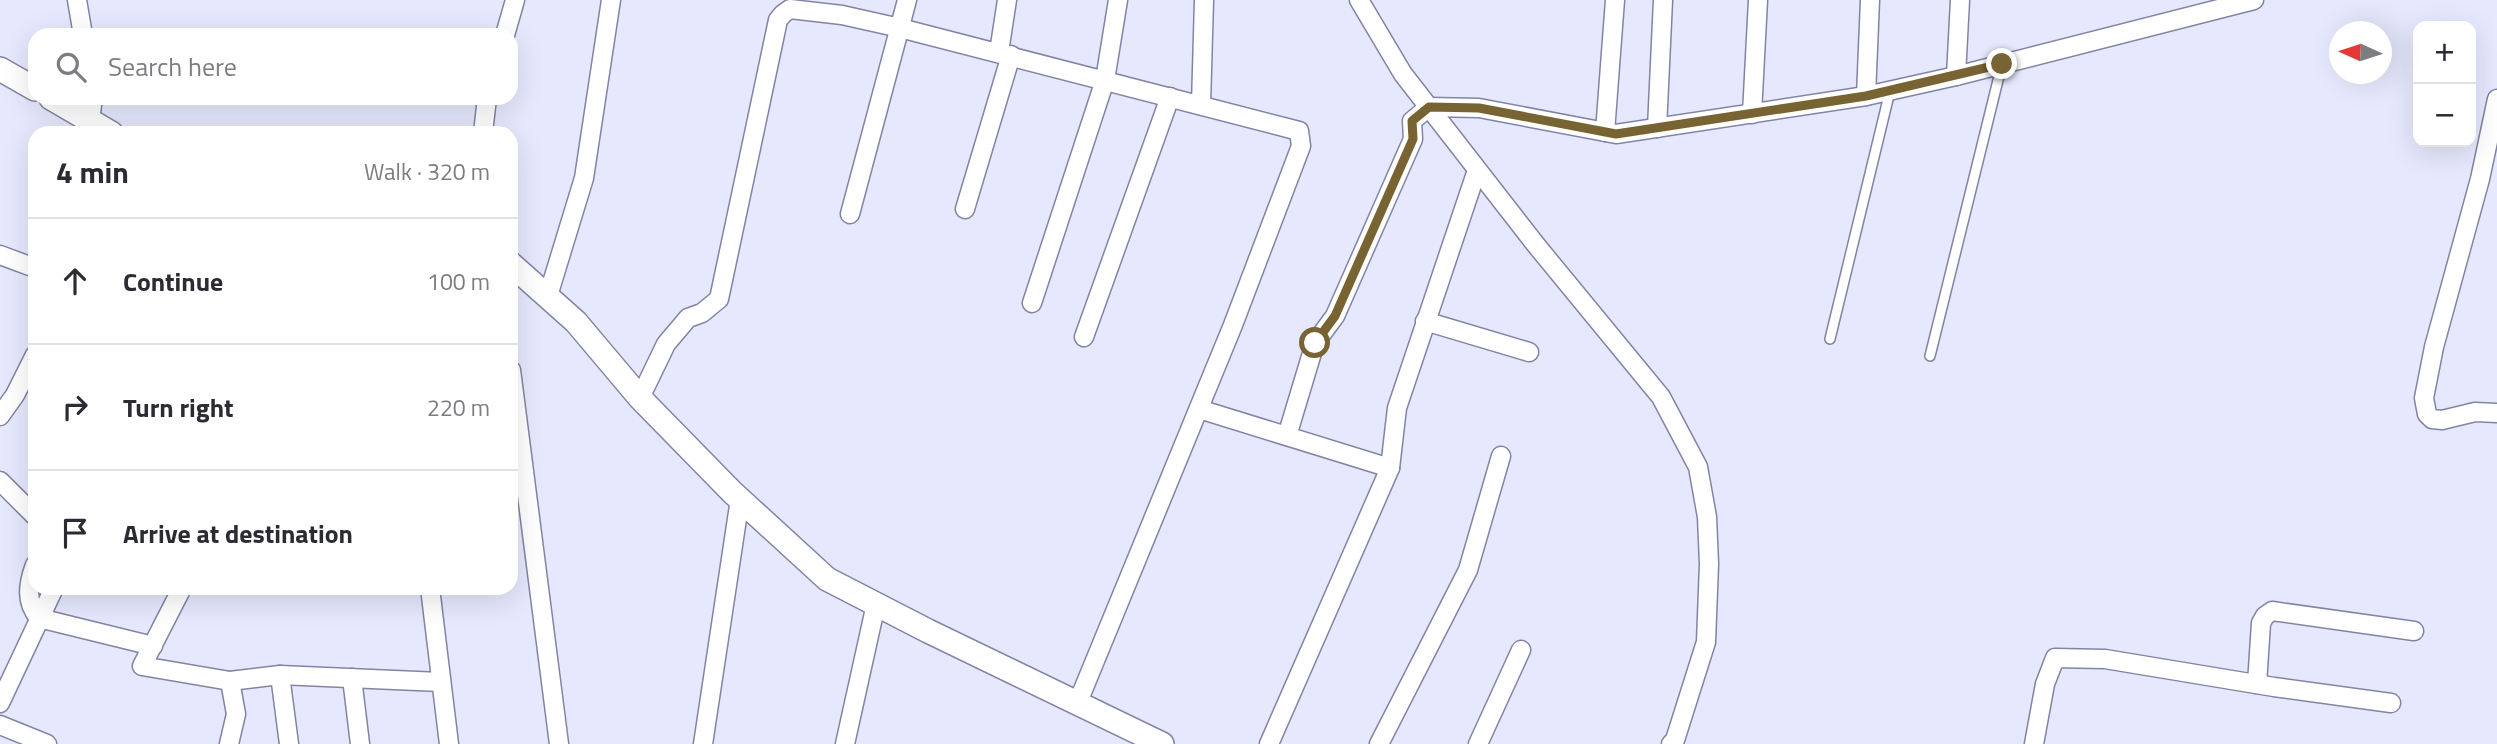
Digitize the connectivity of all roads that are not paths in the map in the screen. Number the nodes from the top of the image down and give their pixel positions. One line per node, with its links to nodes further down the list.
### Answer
1 (77, 0): 15 (street)
2 (515, 0): 16 (street)
3 (611, 0): 43 (street)
4 (907, 0): 17 (street)
5 (1007, 0): 18 (street)
6 (1118, 0): 22 (street)
7 (1204, 0): 29 (street)
8 (1359, 0): 30 (street)
9 (1615, 0): 36 (street)
10 (1662, 0): 35 (street)
11 (1758, 0): 32 (street)
12 (1870, 0): 25 (street)
13 (1960, 0): 21 (street)
14 (2254, 0): 19 (street)
15 (82, 28)
16 (507, 28)
17 (900, 28): 18 (street); 39 (street); 52 (street)
18 (1005, 54): 22 (street); 38 (street)
19 (2002, 64): 21 (street); 49 (lane)
20 (0, 69): 23 (street)
21 (1956, 76): 24 (street)
22 (1105, 80): 26 (street); 44 (street)
23 (28, 85)
24 (1890, 91): 25 (street); 47 (lane)
25 (1866, 96): 32 (street)
26 (1170, 97): 29 (street); 46 (street)
27 (2497, 99): 54 (street)
28 (486, 105): 34 (street)
29 (1201, 105): 53 (street)
30 (1429, 107): 36 (street); 37 (street); 56 (street)
31 (92, 109): 33 (street)
32 (1752, 114): 35 (street)
33 (105, 126)
34 (484, 126)
35 (1657, 128): 36 (street)
36 (1605, 132)
37 (1477, 170): 45 (street); 93 (street)
38 (965, 209)
39 (850, 214)
40 (0, 255): 41 (street)
41 (28, 265)
42 (518, 270): 43 (street)
43 (548, 296): 52 (street)
44 (1032, 303)
45 (1425, 321): 48 (street); 59 (street)
46 (1084, 337)
47 (1830, 339)
48 (1529, 352)
49 (1930, 356)
50 (28, 364): 51 (street)
51 (8, 390): 55 (street)
52 (640, 398): 61 (street)
53 (1199, 409): 56 (street); 77 (street)
54 (2497, 413)
55 (0, 416)
56 (1287, 436): 59 (street)
57 (518, 437): 86 (street)
58 (1501, 456): 91 (street)
59 (1390, 468): 90 (street)
60 (0, 481): 62 (street)
61 (740, 499): 67 (street); 87 (street)
62 (28, 509)
63 (30, 595): 68 (street)
64 (50, 595): 68 (street)
65 (178, 595): 70 (street)
66 (431, 595): 75 (street)
67 (876, 604): 77 (street); 88 (street)
68 (39, 618): 70 (street); 78 (street)
69 (2414, 632): 76 (street)
70 (153, 646): 74 (street)
71 (1521, 650): 92 (street)
72 (281, 675): 73 (street); 74 (street); 83 (street)
73 (352, 678): 75 (street); 84 (street)
74 (230, 681): 82 (street)
75 (440, 682): 85 (street)
76 (2256, 684): 79 (street); 94 (street)
77 (1078, 702): 89 (street)
78 (0, 703)
79 (2391, 703)
80 (0, 725): 81 (street)
81 (47, 744)
82 (229, 744)
83 (289, 744)
84 (359, 744)
85 (449, 744)
86 (559, 744)
87 (703, 744)
88 (845, 744)
89 (1162, 744)
90 (1269, 744)
91 (1379, 744)
92 (1478, 744)
93 (1671, 744)
94 (2034, 744)

